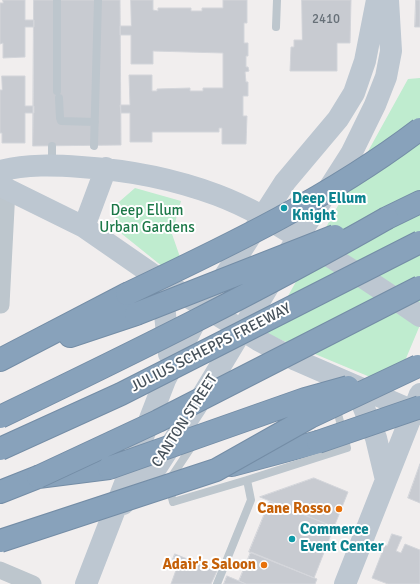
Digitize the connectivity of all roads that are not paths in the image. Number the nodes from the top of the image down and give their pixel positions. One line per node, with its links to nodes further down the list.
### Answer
1 (57, 0): 7 (lane)
2 (98, 0): 7 (lane)
3 (277, 0): 6 (lane)
4 (377, 0): 12 (main road, CANTON STREET)
5 (388, 0): 15 (main road, CANTON STREET)
6 (276, 27)
7 (95, 122): 9 (lane)
8 (420, 129): 23 (highway, bridge)
9 (96, 157): 10 (main road); 12 (main road); 14 (main road)
10 (2, 181): 14 (main road); 19 (street)
11 (420, 202): 13 (highway)
12 (262, 215): 15 (main road); 20 (main road, CANTON STREET)
13 (388, 218): 23 (highway, bridge); 32 (highway, bridge)
14 (84, 227): 17 (main road)
15 (298, 237): 21 (main road); 22 (main road, CANTON STREET)
16 (420, 242): 33 (highway, JULIUS SCHEPPS FREEWAY, bridge)
17 (162, 281): 20 (main road); 26 (main road)
18 (420, 287): 35 (highway, bridge)
19 (1, 305)
20 (203, 308): 22 (main road); 26 (main road, CANTON STREET)
21 (420, 316)
22 (241, 331): 24 (main road); 31 (main road, CANTON STREET)
23 (3, 358)
24 (296, 360): 27 (main road); 31 (main road)
25 (419, 366): 34 (highway, bridge); 35 (highway, bridge)
26 (170, 370): 39 (main road, CANTON STREET)
27 (355, 386): 30 (main road); 37 (main road)
28 (286, 398): 36 (lane)
29 (265, 404): 36 (lane)
30 (418, 407): 34 (highway, bridge); 37 (main road)
31 (195, 408): 39 (main road, CANTON STREET)
32 (0, 417)
33 (0, 449)
34 (216, 470): 40 (highway, bridge)
35 (38, 477): 38 (highway)
36 (247, 480): 44 (lane)
37 (386, 480): 45 (main road)
38 (0, 492)
39 (114, 514): 43 (main road, CANTON STREET)
40 (0, 541)
41 (0, 570): 42 (street)
42 (33, 584)
43 (86, 584)
44 (217, 584)
45 (345, 584)

